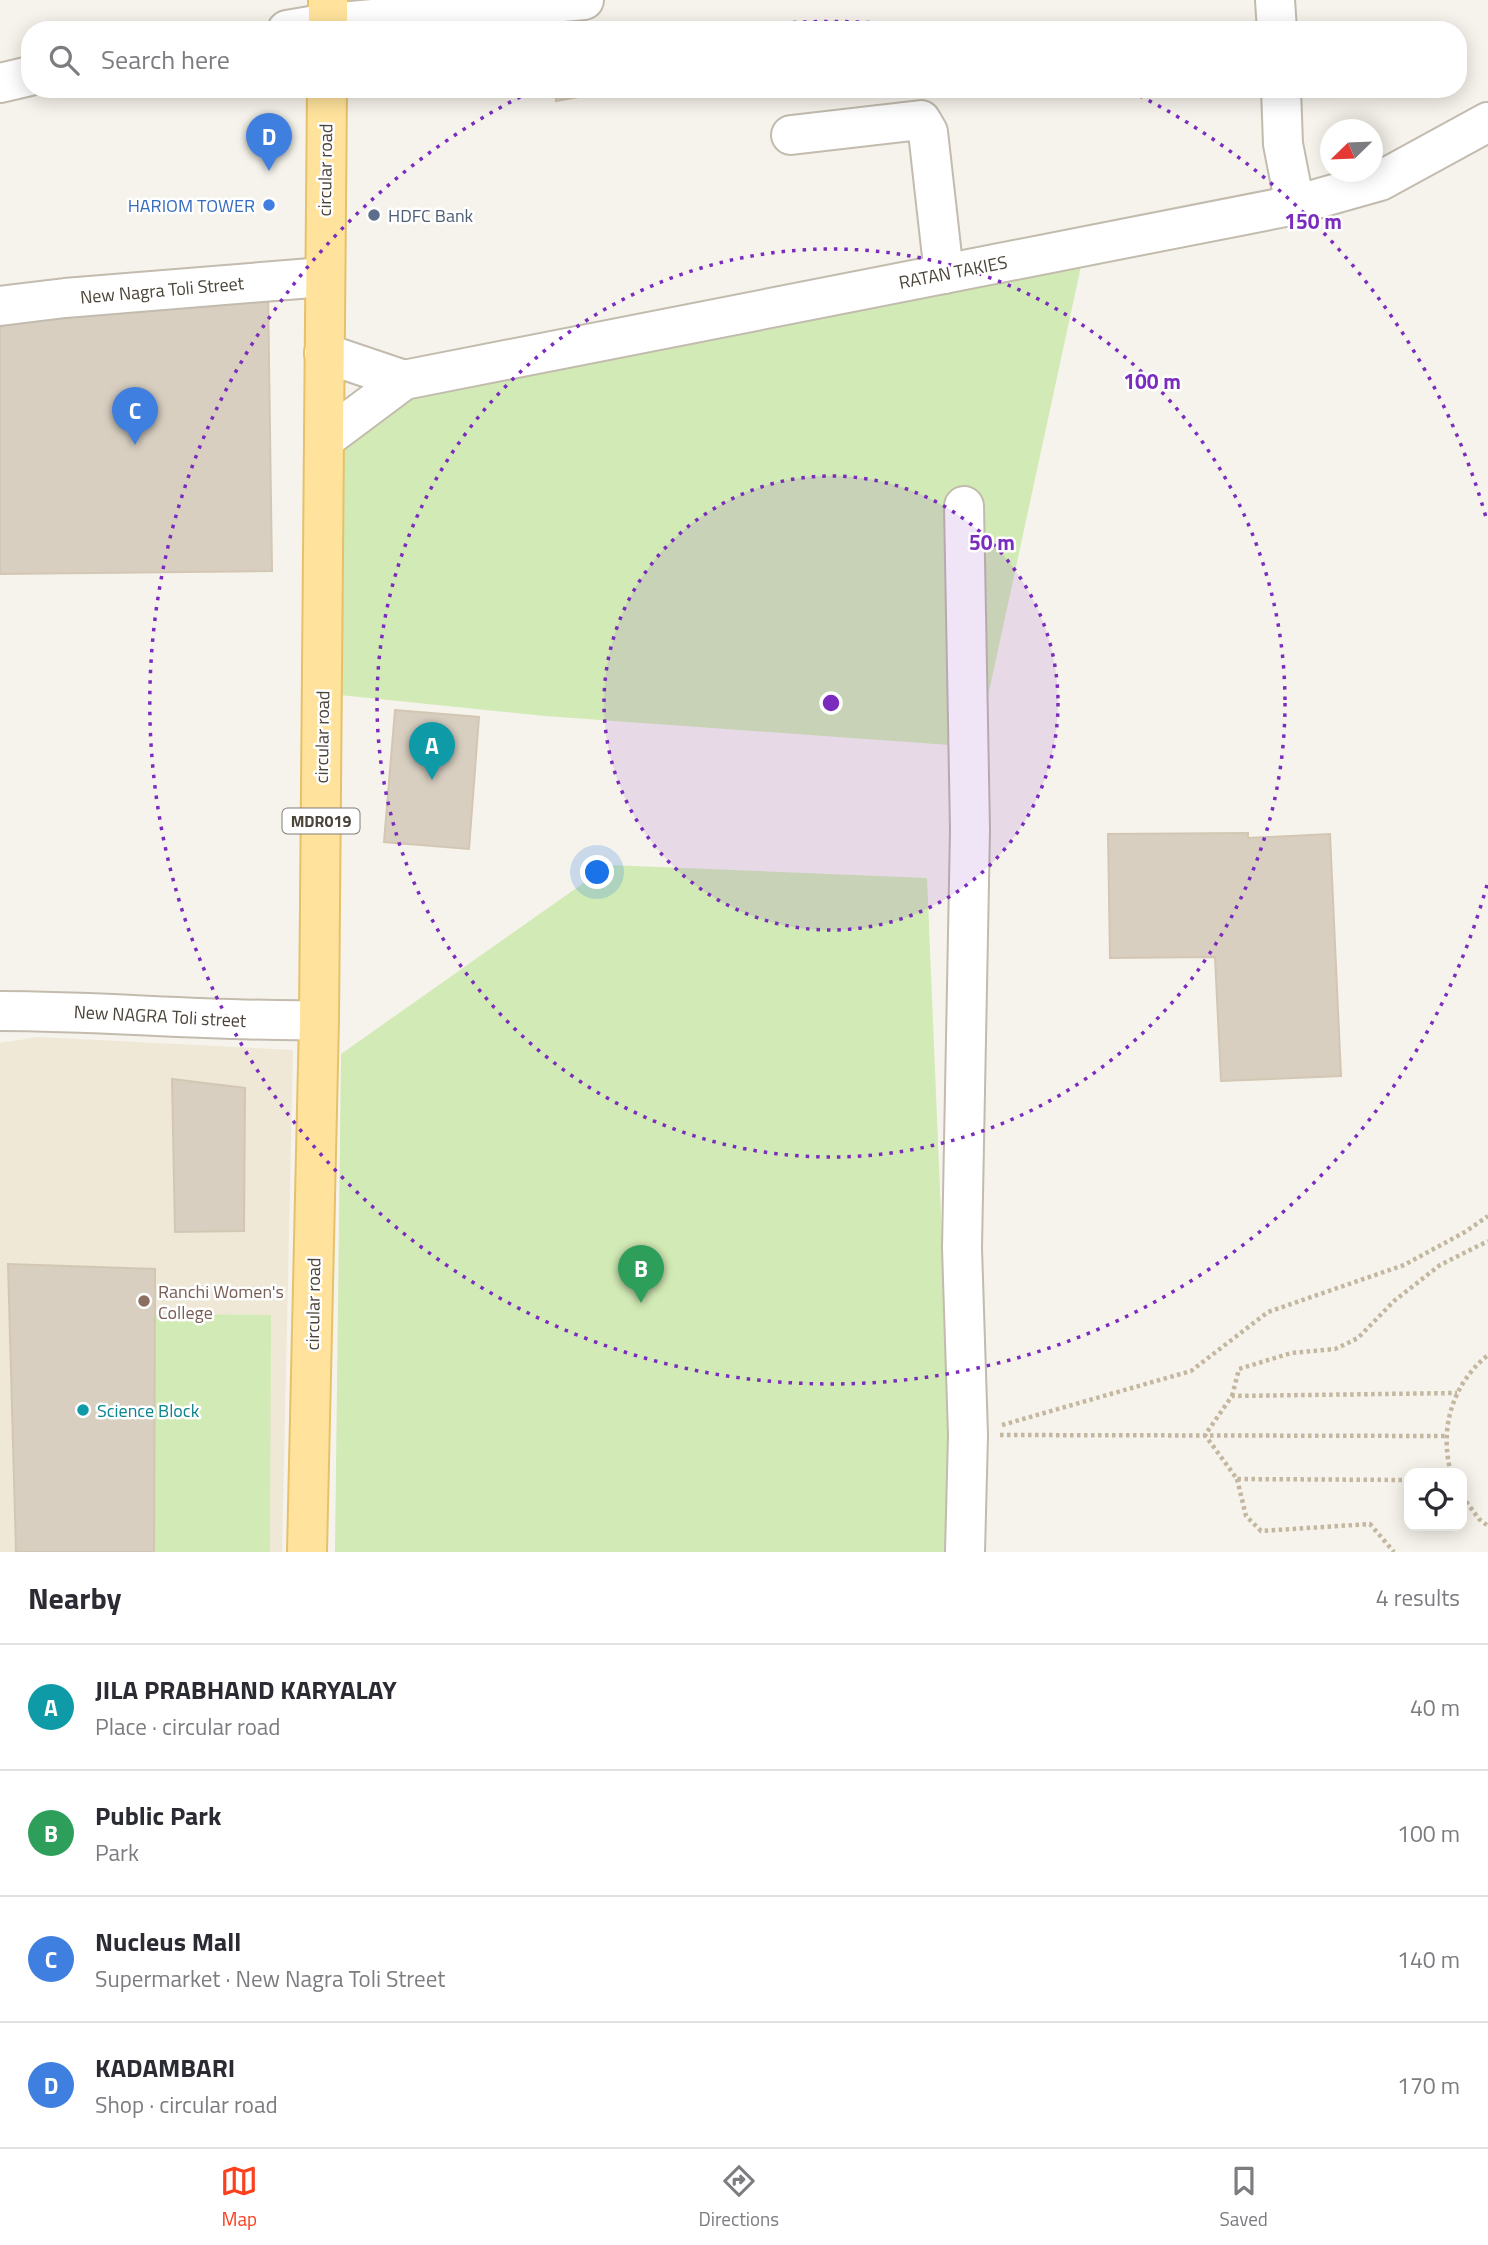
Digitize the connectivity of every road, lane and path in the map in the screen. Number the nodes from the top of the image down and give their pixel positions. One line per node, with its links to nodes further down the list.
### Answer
1 (584, 0): 3 (street)
2 (1275, 0): 4 (street)
3 (328, 18)
4 (1276, 21)
5 (21, 78): 6 (street)
6 (0, 83)
7 (327, 98): 13 (main road, circular road / MDR019)
8 (1281, 98): 11 (street)
9 (1488, 122): 11 (street, RATAN TAKIES)
10 (791, 135): 12 (street)
11 (1295, 205): 12 (street, RATAN TAKIES)
12 (944, 274): 16 (street, RATAN TAKIES)
13 (324, 277): 14 (street, New Nagra Toli Street); 15 (main road, circular road / MDR019)
14 (0, 306)
15 (324, 353): 16 (street, RATAN TAKIES); 17 (main road, circular road / MDR019)
16 (404, 380): 17 (street, RATAN TAKIES)
17 (325, 439): 20 (main road, circular road / MDR019)
18 (964, 506): 26 (street)
19 (0, 1011): 20 (street, New NAGRA Toli street)
20 (319, 1020): 34 (main road, circular road / MDR019)
21 (1488, 1216): 26 (path)
22 (1488, 1241): 25 (path)
23 (1488, 1355): 24 (path)
24 (1457, 1393): 25 (path); 28 (path)
25 (1232, 1396): 27 (path)
26 (968, 1435): 27 (path); 35 (street)
27 (1205, 1435): 28 (path); 30 (path)
28 (1446, 1436): 29 (path)
29 (1450, 1468)
30 (1237, 1479): 31 (path); 36 (path)
31 (1404, 1480)
32 (1467, 1502): 33 (path)
33 (1488, 1526)
34 (307, 1552)
35 (965, 1552)
36 (1394, 1552)

